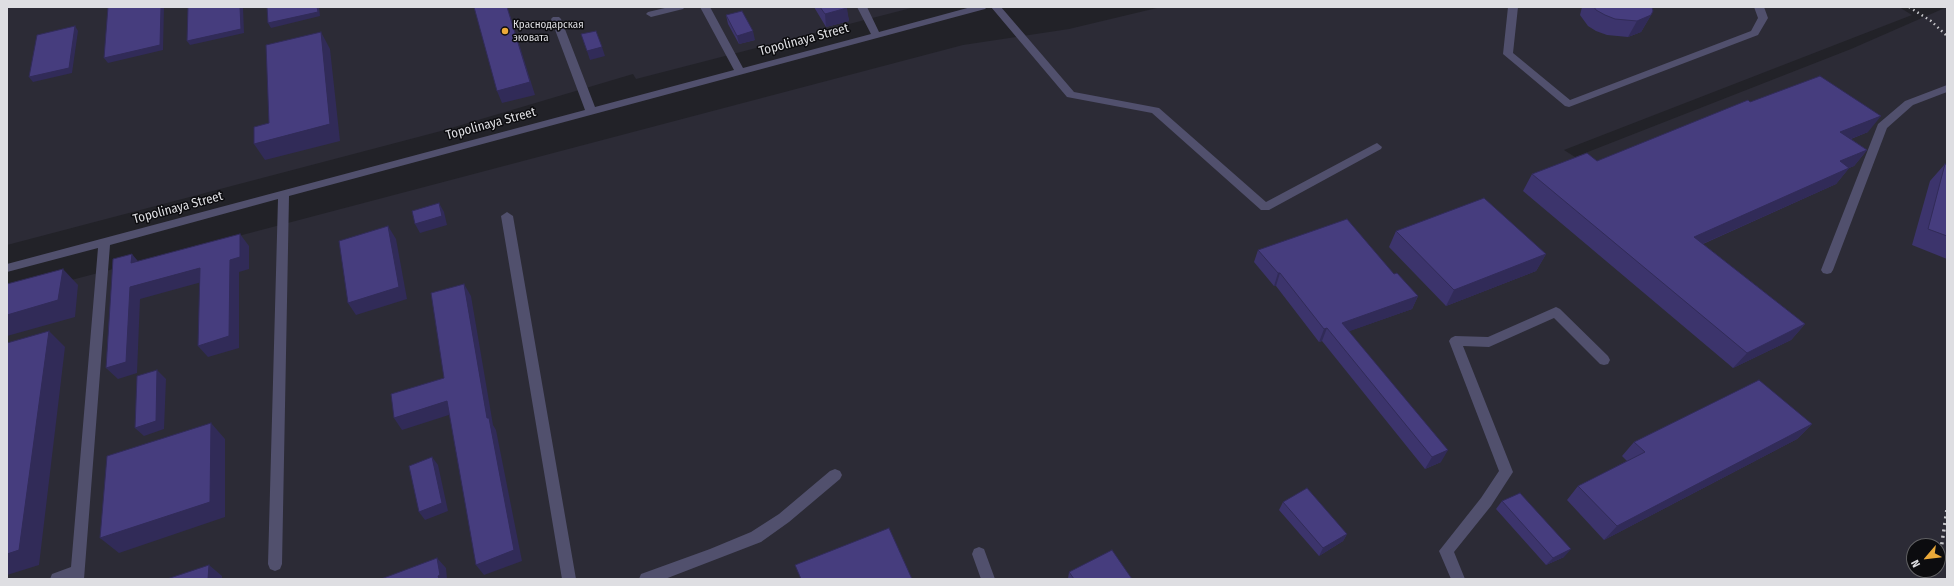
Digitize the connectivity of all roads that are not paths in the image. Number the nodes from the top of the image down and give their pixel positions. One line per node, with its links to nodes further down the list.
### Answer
1 (680, 7): 8 (street)
2 (705, 7): 11 (street)
3 (862, 7): 10 (street)
4 (982, 7): 10 (street, Topolinaya Street)
5 (996, 7): 14 (street)
6 (1513, 7): 7 (street)
7 (1759, 7)
8 (651, 14)
9 (556, 19): 13 (street)
10 (876, 35): 11 (street, Topolinaya Street)
11 (740, 72): 13 (street, Topolinaya Street)
12 (1947, 88): 19 (street)
13 (591, 112): 15 (street, Topolinaya Street)
14 (1376, 147)
15 (284, 194): 17 (street, Topolinaya Street); 23 (street)
16 (507, 216): 26 (street)
17 (104, 242): 18 (street, Topolinaya Street); 24 (street)
18 (7, 268)
19 (1827, 270)
20 (1604, 360): 29 (street)
21 (834, 474): 27 (street)
22 (979, 554): 28 (street)
23 (275, 564)
24 (77, 575): 25 (street)
25 (57, 579)
26 (569, 579)
27 (646, 579)
28 (988, 579)
29 (1458, 579)

